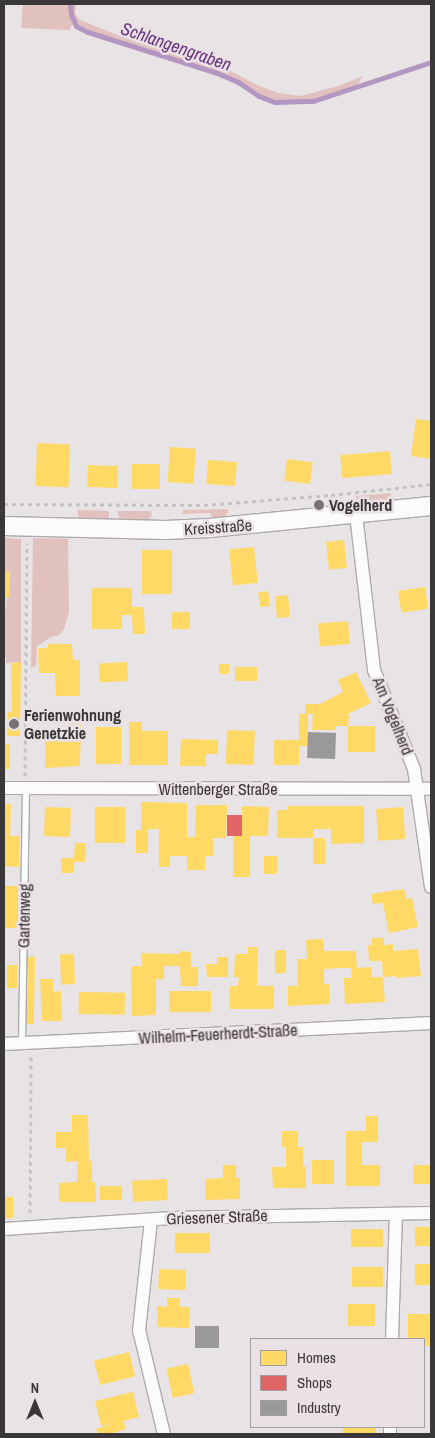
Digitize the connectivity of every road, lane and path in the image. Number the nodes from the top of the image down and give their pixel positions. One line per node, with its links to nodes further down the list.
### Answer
1 (431, 484): 2 (path)
2 (4, 504)
3 (431, 506): 4 (main road, Kreisstraße)
4 (356, 514): 5 (main road, Kreisstraße); 9 (street, Am Vogelherd)
5 (4, 526)
6 (27, 549): 7 (path)
7 (25, 784): 8 (street, Wittenberger Straße); 9 (street, Wittenberger Straße); 13 (lane, Gartenweg)
8 (4, 788)
9 (425, 789): 10 (street, Am Vogelherd)
10 (431, 887)
11 (431, 1023): 13 (street, Wilhelm-Feuerherdt-Straße)
12 (4, 1044): 13 (street, Wilhelm-Feuerherdt-Straße)
13 (27, 1044): 17 (path)
14 (431, 1213): 15 (street, Griesener Straße)
15 (396, 1214): 16 (street, Griesener Straße); 19 (street)
16 (151, 1220): 17 (street, Griesener Straße); 20 (street)
17 (30, 1227): 18 (street, Griesener Straße)
18 (4, 1230)
19 (392, 1338)
20 (164, 1434)

